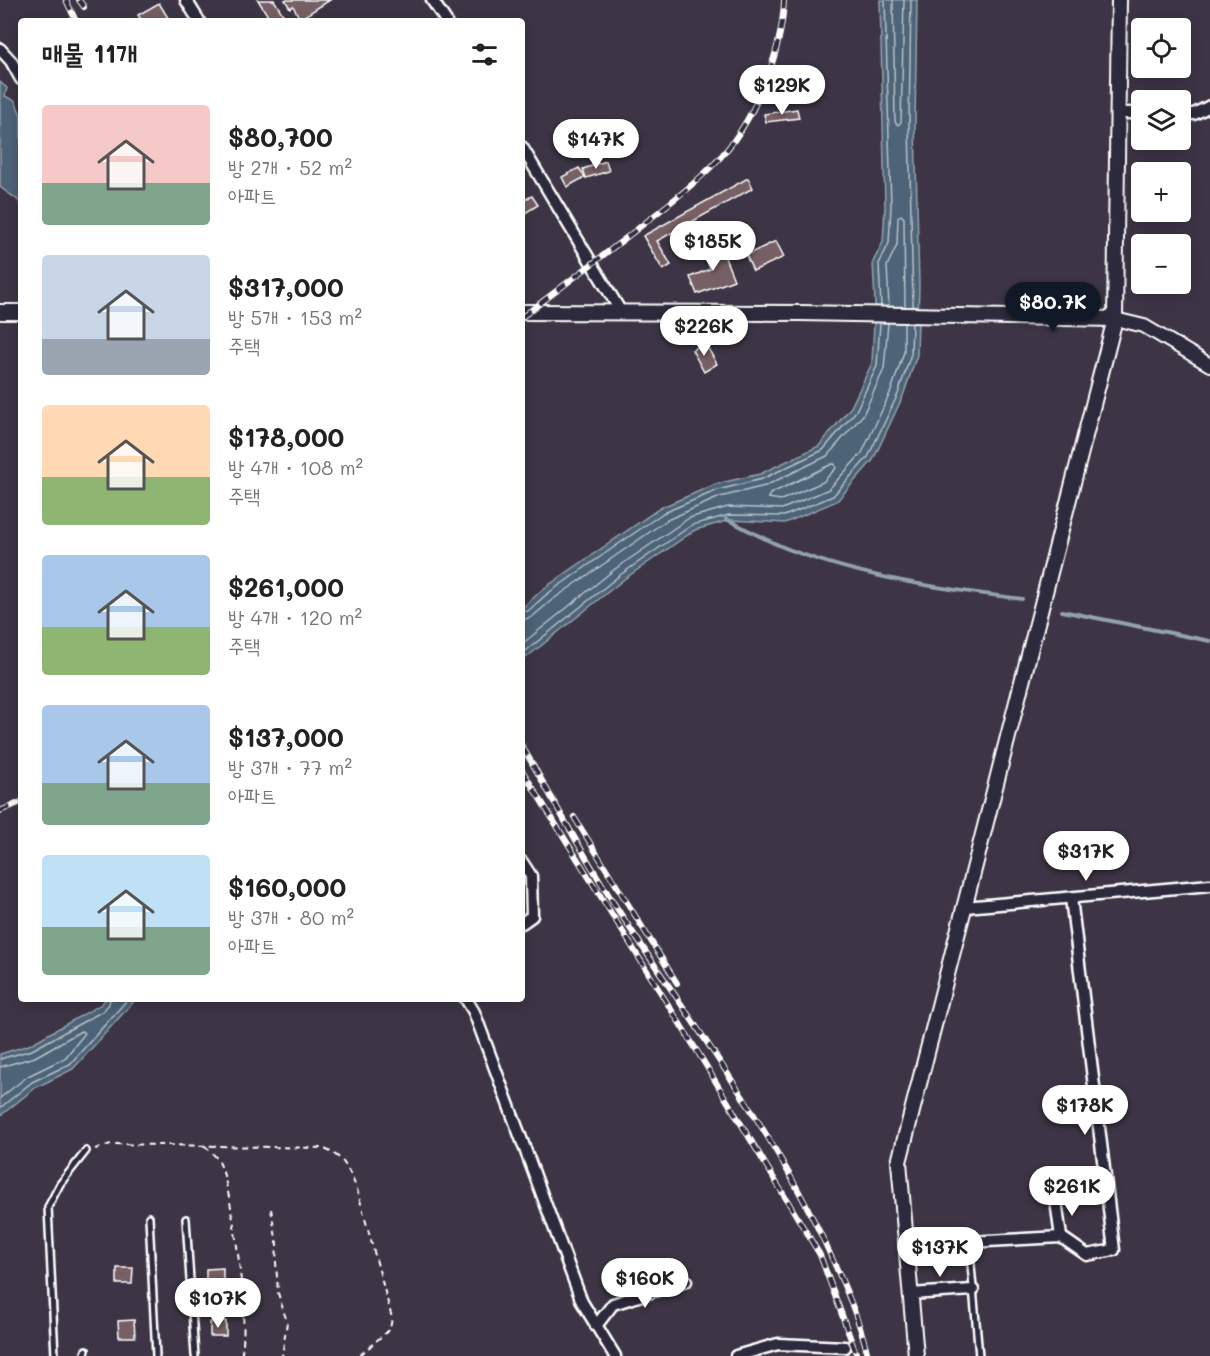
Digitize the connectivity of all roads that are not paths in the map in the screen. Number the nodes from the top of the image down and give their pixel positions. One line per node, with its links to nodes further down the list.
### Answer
1 (186, 0): 4 (street)
2 (432, 0): 5 (street)
3 (1119, 0): 9 (main road)
4 (197, 18)
5 (444, 18)
6 (0, 49): 7 (street)
7 (18, 74)
8 (1210, 106): 11 (street)
9 (1118, 113): 10 (street); 17 (main road)
10 (1131, 113)
11 (1191, 114)
12 (525, 152): 16 (street)
13 (0, 312): 14 (main road)
14 (18, 312)
15 (525, 312): 16 (main road)
16 (621, 312): 17 (main road)
17 (1115, 319): 18 (street); 22 (main road)
18 (1210, 365)
19 (525, 867): 23 (street)
20 (1210, 885): 21 (street)
21 (1071, 897): 22 (street); 29 (street)
22 (965, 907): 33 (main road)
23 (525, 921)
24 (468, 1002): 34 (street)
25 (86, 1151): 36 (lane)
26 (1056, 1201): 29 (street)
27 (148, 1217): 37 (lane)
28 (186, 1219): 38 (lane)
29 (1061, 1238): 30 (street)
30 (969, 1242): 32 (lane)
31 (686, 1281): 34 (street)
32 (973, 1290): 33 (street); 42 (lane)
33 (910, 1294): 41 (main road)
34 (596, 1326): 39 (street)
35 (845, 1347): 40 (street)
36 (55, 1356)
37 (156, 1356)
38 (195, 1356)
39 (615, 1356)
40 (736, 1356)
41 (916, 1356)
42 (979, 1356)

